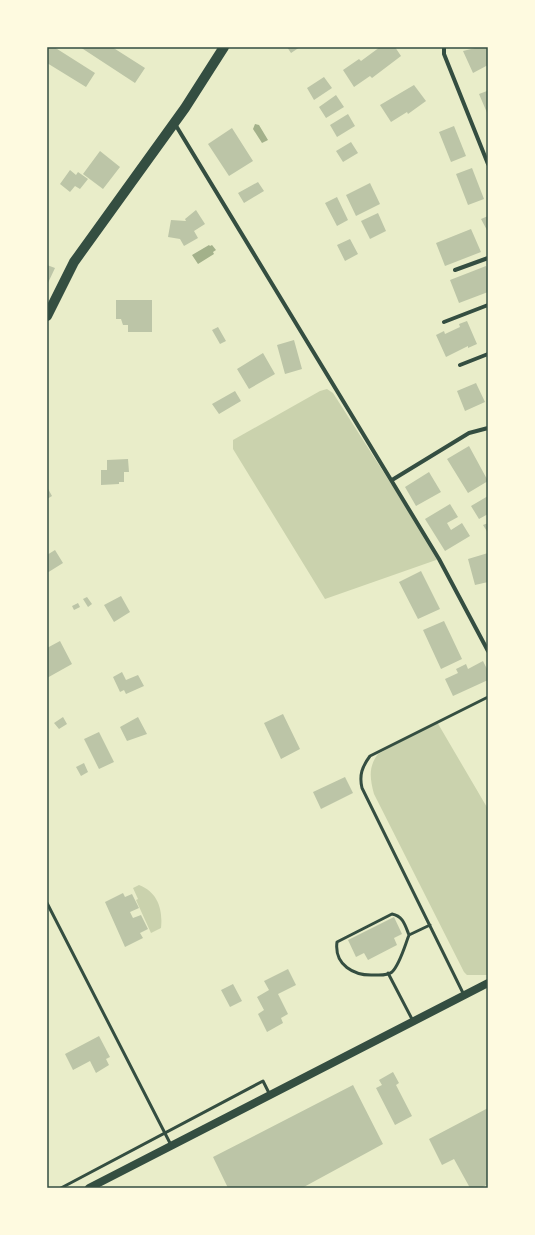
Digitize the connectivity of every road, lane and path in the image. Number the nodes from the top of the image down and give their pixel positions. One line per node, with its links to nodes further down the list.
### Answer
1 (224, 47): 3 (main road)
2 (444, 47): 4 (street)
3 (174, 123): 8 (main road); 13 (street)
4 (488, 164)
5 (488, 258): 6 (street)
6 (454, 270)
7 (488, 305): 9 (street)
8 (47, 316)
9 (444, 322)
10 (488, 354): 11 (street)
11 (460, 365)
12 (488, 428): 13 (street)
13 (392, 480): 14 (street)
14 (488, 651)
15 (488, 697): 17 (lane)
16 (47, 903): 24 (lane)
17 (430, 925): 18 (lane); 21 (lane)
18 (409, 935): 19 (lane); 19 (lane)
19 (388, 974): 22 (lane)
20 (488, 983): 21 (main road)
21 (464, 995): 22 (main road)
22 (413, 1021): 23 (main road)
23 (270, 1095): 24 (lane); 25 (main road)
24 (164, 1133): 25 (lane); 26 (lane)
25 (171, 1145): 27 (main road)
26 (61, 1188)
27 (89, 1188)

